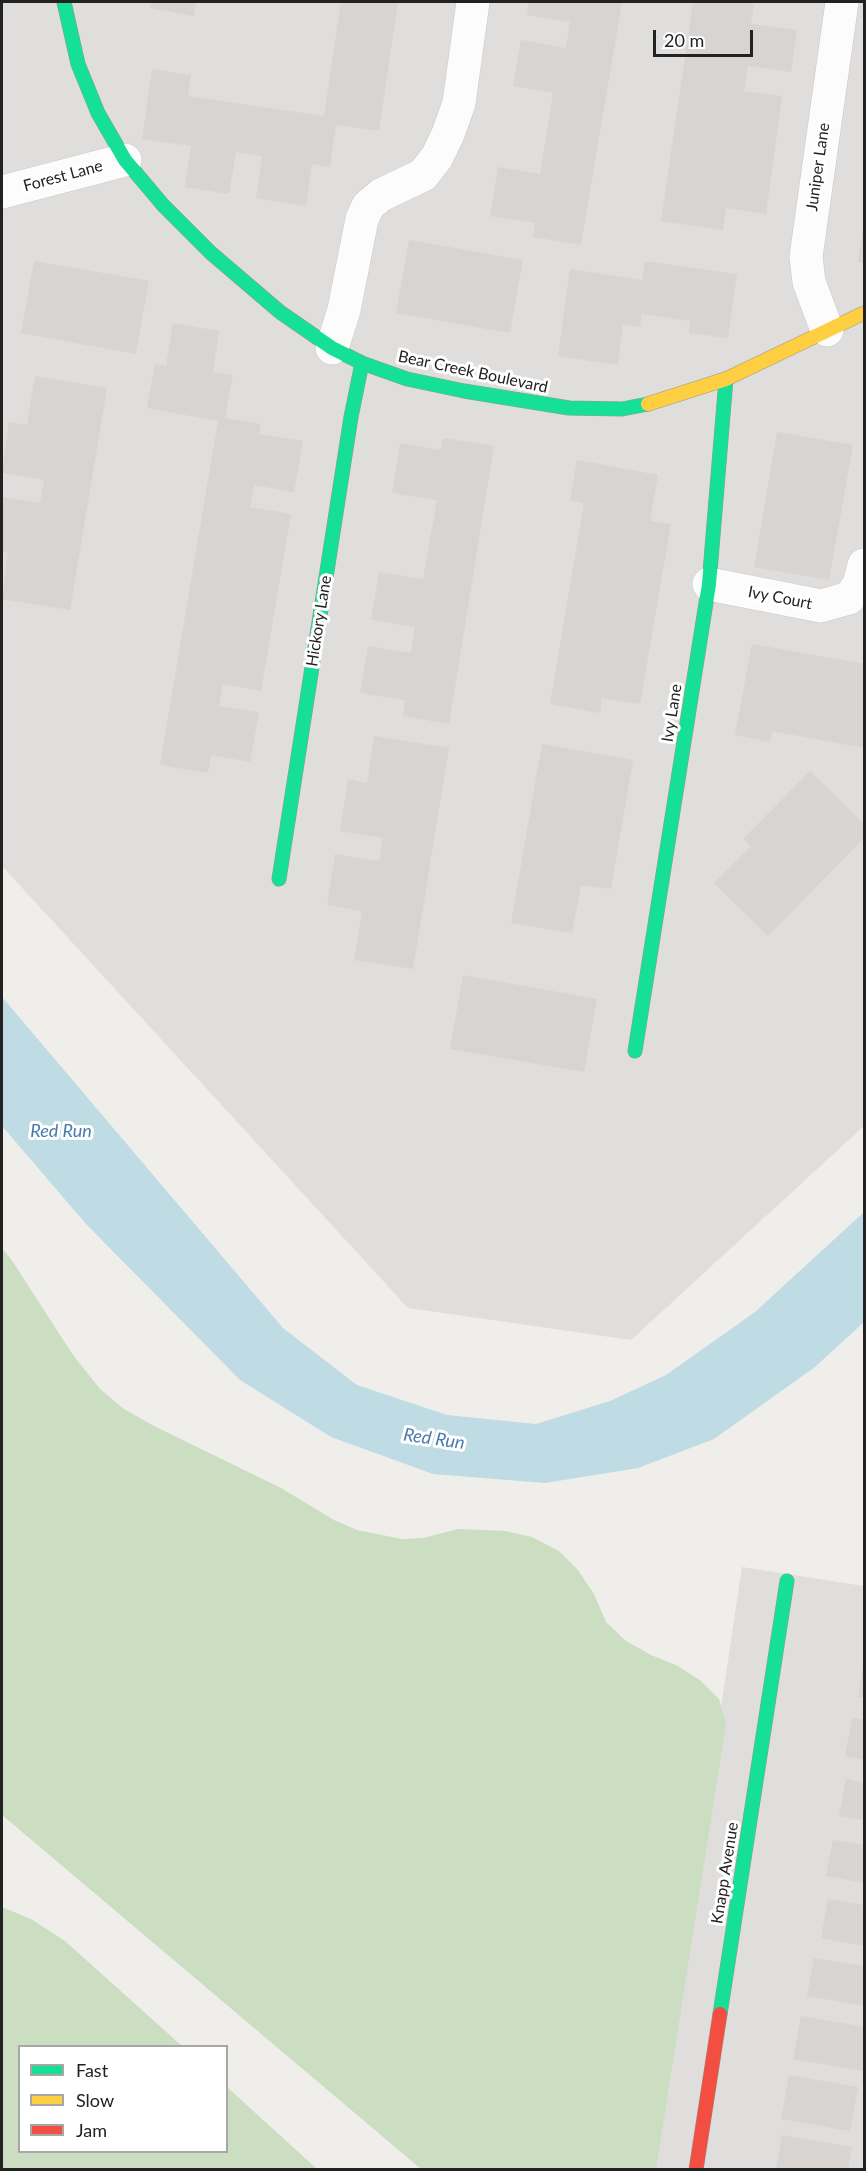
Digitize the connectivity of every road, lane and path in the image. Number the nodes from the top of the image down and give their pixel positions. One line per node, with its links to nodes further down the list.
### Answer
1 (64, 2): 4 (street, Bear Creek Boulevard)
2 (473, 2): 8 (street)
3 (842, 2): 7 (street, Juniper Lane)
4 (124, 160): 5 (street, Forest Lane); 8 (street, Bear Creek Boulevard)
5 (2, 195)
6 (864, 313): 7 (street, Bear Creek Boulevard)
7 (827, 330): 10 (street, Bear Creek Boulevard)
8 (332, 348): 9 (street, Bear Creek Boulevard)
9 (362, 363): 10 (street, Bear Creek Boulevard); 13 (street, Hickory Lane)
10 (726, 379): 12 (street, Ivy Lane)
11 (864, 564): 12 (street, Ivy Court)
12 (709, 584): 14 (street, Ivy Lane)
13 (279, 879)
14 (635, 1051)
15 (787, 1581): 16 (street, Knapp Avenue)
16 (696, 2169)

